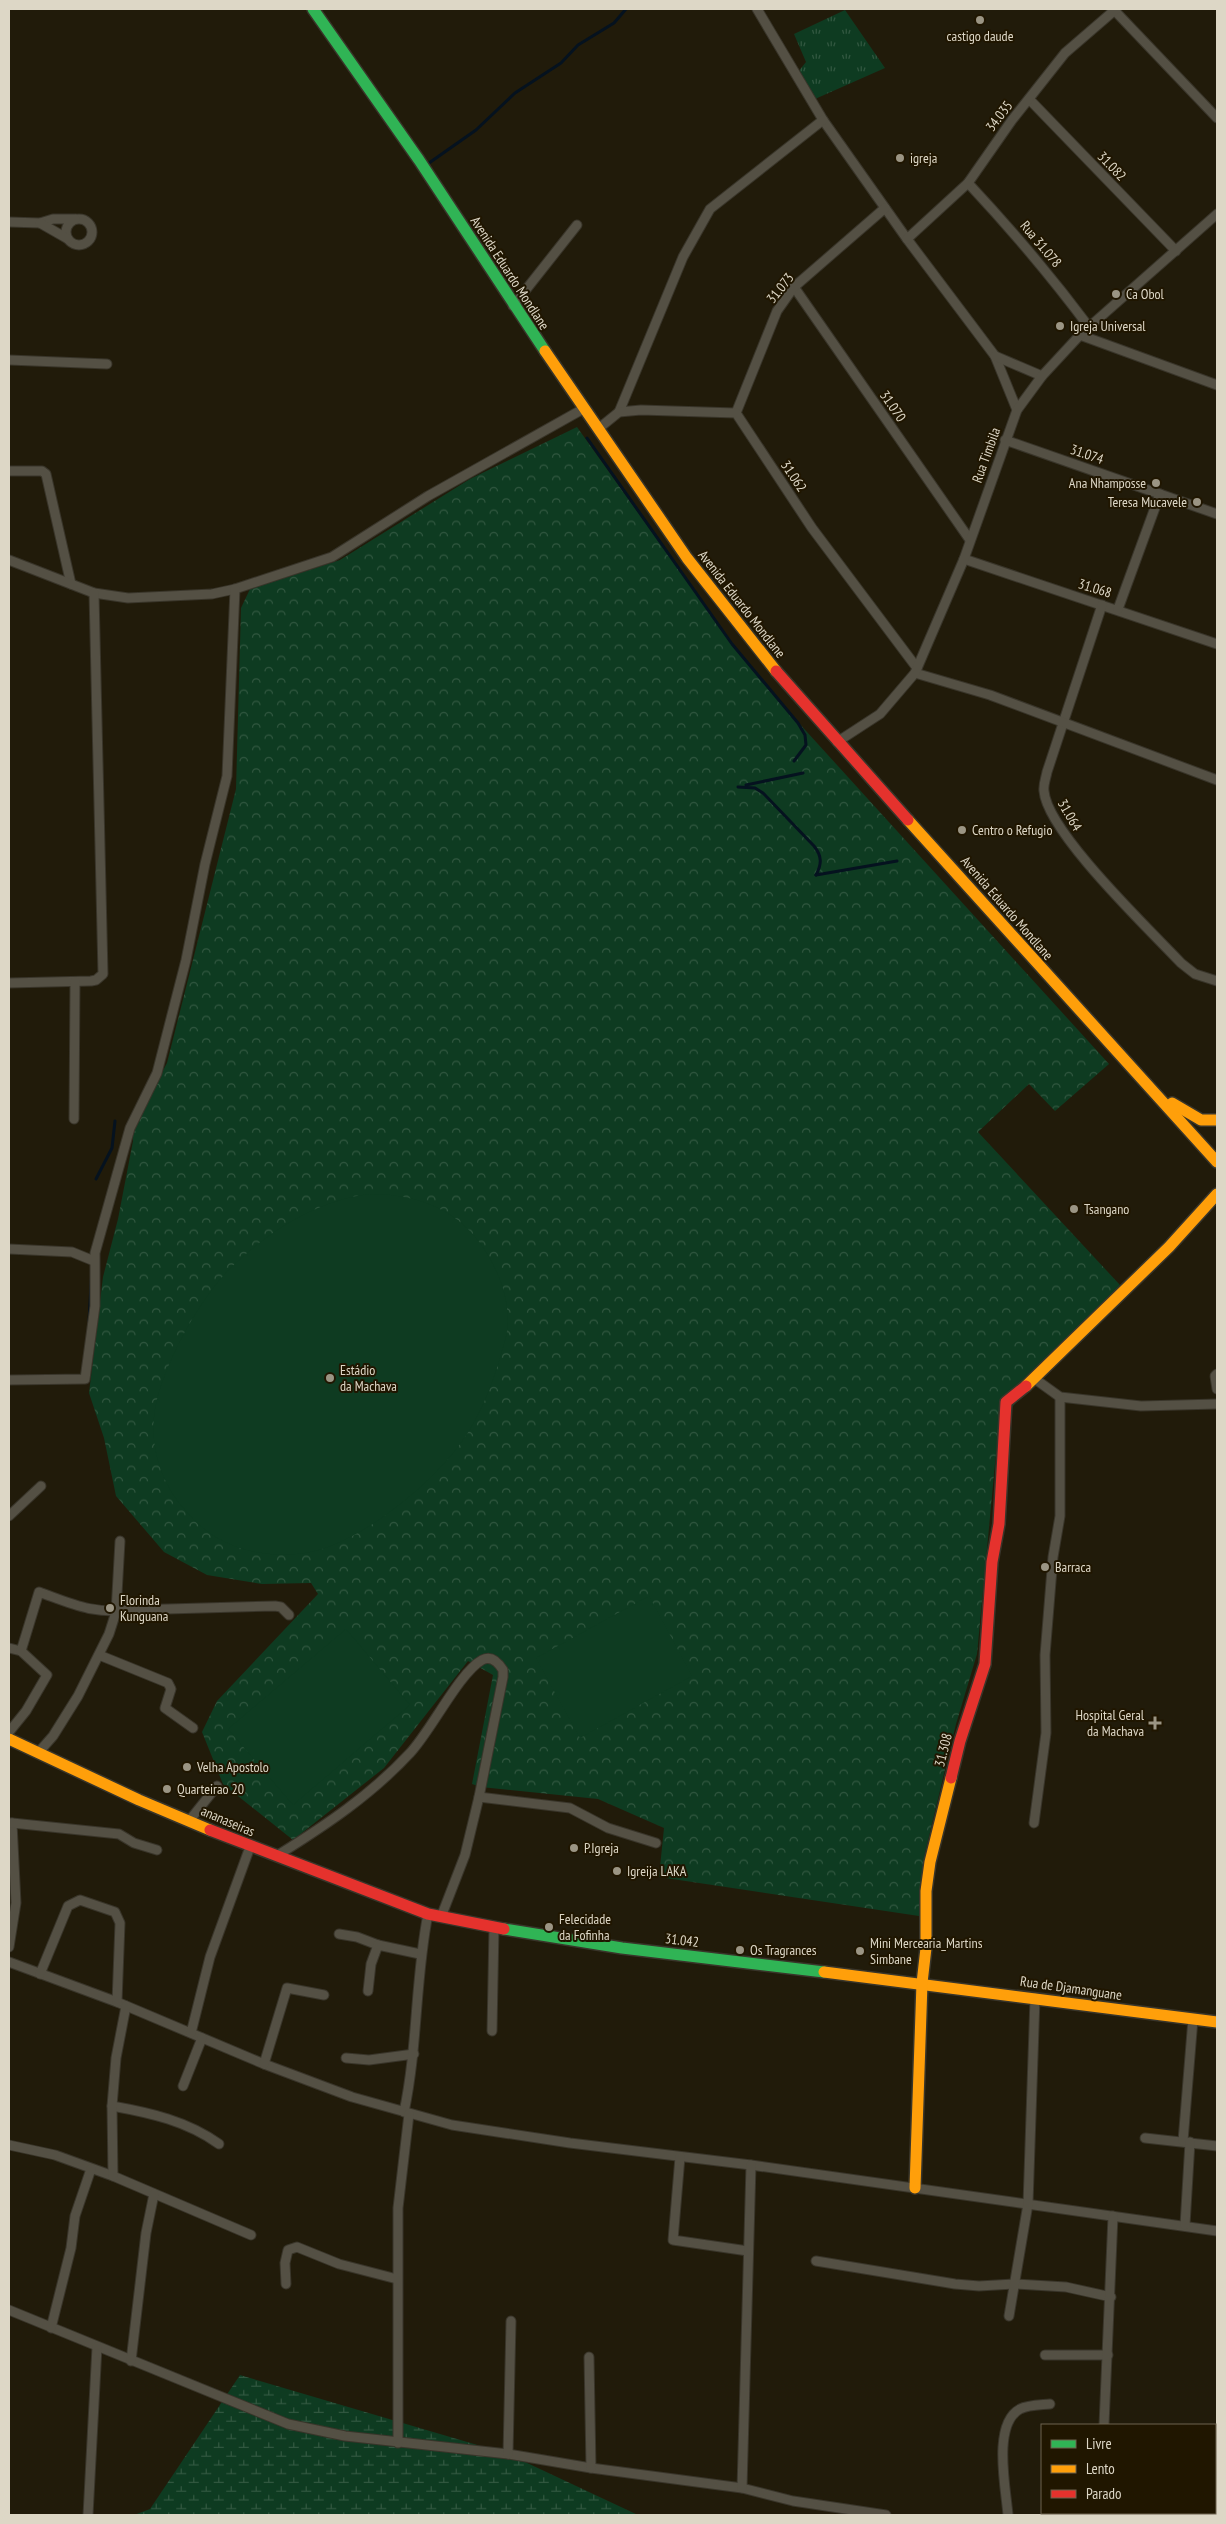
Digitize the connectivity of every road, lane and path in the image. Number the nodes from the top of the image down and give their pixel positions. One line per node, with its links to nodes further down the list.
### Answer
1 (313, 9): 18 (street, Avenida Eduardo Mondlane)
2 (757, 9): 6 (street)
3 (1115, 10): 4 (street, 34.035); 5 (street)
4 (1029, 99): 7 (street, 34.035); 16 (street, 31.082)
5 (1217, 118)
6 (823, 120): 8 (street); 28 (street)
7 (968, 184): 15 (street, 34.035); 19 (street, Rua 31.078)
8 (885, 208): 15 (street); 17 (street, 31.073)
9 (1217, 214): 16 (street, Rua Timbila)
10 (76, 219): 12 (street); 14 (street); 14 (street)
11 (9, 222): 12 (street)
12 (40, 223): 14 (street)
13 (577, 225): 18 (street)
14 (68, 239)
15 (907, 239): 21 (street)
16 (1176, 251): 19 (street, Rua Timbila)
17 (794, 287): 29 (street, 31.073); 35 (street, 31.070)
18 (513, 306): 26 (street, Avenida Eduardo Mondlane)
19 (1089, 327): 20 (street, Rua Timbila)
20 (1080, 334): 24 (street, Rua Timbila); 25 (street)
21 (995, 356): 24 (street); 27 (street)
22 (9, 360): 23 (street)
23 (107, 364)
24 (1042, 376): 27 (street, Rua Timbila)
25 (1216, 382)
26 (583, 409): 30 (street, Avenida Eduardo Mondlane); 39 (street)
27 (1017, 410): 31 (street, Rua Timbila)
28 (619, 412): 29 (street); 30 (street)
29 (736, 413): 44 (street, 31.062)
30 (598, 429): 46 (street, Avenida Eduardo Mondlane)
31 (1005, 440): 33 (street, 31.074); 35 (street, Rua Timbila)
32 (9, 471): 38 (street)
33 (1160, 494): 34 (street, 31.074); 42 (street)
34 (1217, 514)
35 (970, 540): 36 (street, Rua Timbila)
36 (964, 559): 41 (street, 31.068); 44 (street, Rua Timbila)
37 (9, 560): 38 (street)
38 (71, 584): 40 (street)
39 (234, 589): 40 (street); 57 (street)
40 (94, 593): 49 (street)
41 (1102, 605): 42 (street, 31.068); 45 (street, 31.064)
42 (1118, 609): 43 (street, 31.068)
43 (1217, 644)
44 (916, 671): 45 (street); 46 (street, Rua Timbila)
45 (1063, 723): 47 (street); 48 (street, 31.064)
46 (837, 742): 51 (street, Avenida Eduardo Mondlane)
47 (1217, 780)
48 (1217, 981)
49 (76, 982): 50 (street); 52 (street)
50 (9, 983)
51 (1158, 1095): 53 (street); 54 (street, Avenida Eduardo Mondlane)
52 (74, 1119)
53 (1217, 1120)
54 (1217, 1162)
55 (1217, 1194): 59 (street, 31.308)
56 (9, 1249): 57 (street)
57 (94, 1261): 60 (street)
58 (1217, 1374): 61 (street)
59 (1035, 1379): 62 (street); 94 (street, 31.308)
60 (9, 1380)
61 (1217, 1389)
62 (1060, 1397): 63 (street); 79 (street)
63 (1217, 1404)
64 (41, 1486): 65 (street)
65 (9, 1516)
66 (120, 1541): 67 (street)
67 (116, 1612): 68 (street); 70 (street); 71 (street)
68 (289, 1615)
69 (9, 1648): 70 (street)
70 (20, 1651): 73 (street)
71 (98, 1655): 72 (street); 75 (street)
72 (193, 1728)
73 (9, 1732)
74 (9, 1739): 75 (street, ananaseiras)
75 (38, 1753): 78 (street, ananaseiras)
76 (217, 1786): 78 (street)
77 (479, 1798): 81 (street); 84 (street); 86 (street)
78 (189, 1821): 82 (street, ananaseiras)
79 (1034, 1822)
80 (10, 1823): 83 (street); 90 (street)
81 (656, 1843)
82 (250, 1847): 84 (street, ananaseiras); 102 (street)
83 (157, 1850)
84 (278, 1855): 85 (street, ananaseiras)
85 (428, 1914): 86 (street, ananaseiras); 91 (street)
86 (441, 1916): 87 (street, 31.042)
87 (494, 1927): 94 (street, 31.042); 101 (street)
88 (339, 1934): 89 (street)
89 (378, 1945): 91 (street); 95 (street)
90 (9, 1946)
91 (420, 1954): 104 (street)
92 (9, 1962): 93 (street)
93 (40, 1974): 98 (street); 98 (street)
94 (922, 1983): 97 (street, Rua de Djamanguane); 119 (street, 31.308)
95 (368, 1991)
96 (324, 1995): 106 (street)
97 (1035, 1998): 99 (street, Rua de Djamanguane); 121 (street)
98 (122, 2004): 102 (street); 108 (street)
99 (1193, 2019): 100 (street, Rua de Djamanguane); 111 (street)
100 (1217, 2022)
101 (492, 2031)
102 (191, 2033): 103 (street)
103 (202, 2038): 106 (street); 107 (street)
104 (414, 2054): 105 (street); 109 (street)
105 (346, 2058)
106 (264, 2064): 109 (street)
107 (183, 2086)
108 (112, 2106): 113 (street); 118 (street)
109 (406, 2113): 115 (street); 128 (street)
110 (1145, 2138): 111 (street)
111 (1187, 2142): 114 (street); 123 (street)
112 (10, 2144): 117 (street)
113 (219, 2144)
114 (1217, 2146)
115 (680, 2157): 116 (street); 126 (street)
116 (751, 2165): 119 (street); 126 (street)
117 (91, 2169): 118 (street); 135 (street)
118 (113, 2176): 120 (street)
119 (915, 2188): 121 (street)
120 (154, 2194): 125 (street); 140 (street)
121 (1028, 2204): 122 (street); 130 (street)
122 (1113, 2216): 123 (street); 131 (street)
123 (1184, 2225): 124 (street)
124 (1217, 2231)
125 (252, 2235)
126 (748, 2251): 146 (street)
127 (816, 2261): 130 (street)
128 (397, 2278): 129 (street); 143 (street)
129 (286, 2284)
130 (1014, 2284): 131 (street); 133 (street)
131 (1111, 2297): 138 (street)
132 (9, 2310): 135 (street)
133 (1009, 2316)
134 (511, 2321): 144 (street)
135 (52, 2328): 136 (street)
136 (97, 2347): 140 (street); 147 (street)
137 (1045, 2355): 138 (street)
138 (1108, 2355): 142 (street)
139 (589, 2356): 145 (street)
140 (131, 2361): 143 (street)
141 (1050, 2404): 149 (street)
142 (1104, 2424)
143 (398, 2443): 144 (street)
144 (508, 2454): 145 (street)
145 (591, 2468): 146 (street)
146 (742, 2488): 148 (street)
147 (88, 2515)
148 (886, 2515)
149 (1008, 2515)

